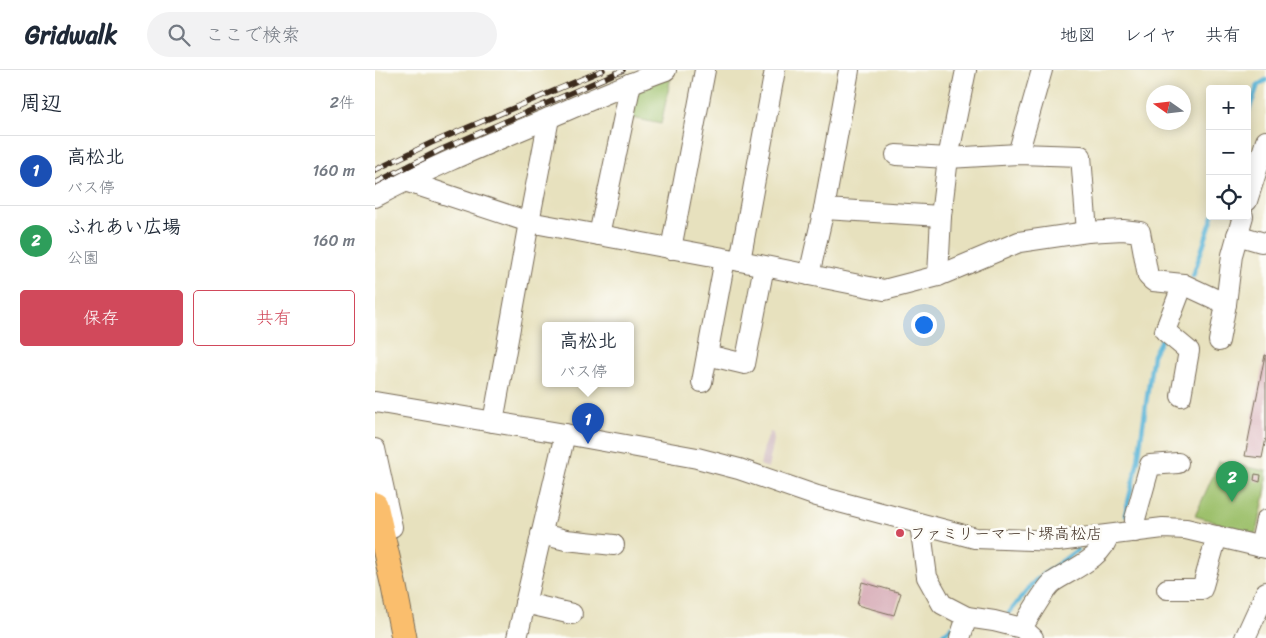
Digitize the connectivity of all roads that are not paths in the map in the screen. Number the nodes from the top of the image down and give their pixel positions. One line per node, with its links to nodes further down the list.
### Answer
1 (666, 70): 7 (street)
2 (705, 70): 23 (street)
3 (775, 70): 24 (street)
4 (849, 70): 16 (street)
5 (965, 70): 12 (street)
6 (1042, 70): 11 (street)
7 (631, 83): 8 (street); 21 (street)
8 (549, 118): 13 (street); 18 (street)
9 (1266, 141): 14 (street)
10 (896, 154): 12 (street)
11 (1018, 154): 12 (street); 20 (street)
12 (948, 158): 17 (street)
13 (405, 181): 15 (street); 18 (street)
14 (1251, 188)
15 (375, 197)
16 (824, 209): 17 (street); 26 (street)
17 (941, 216): 27 (street)
18 (529, 222): 21 (street); 35 (street)
19 (1240, 226): 22 (street); 29 (street)
20 (1087, 232): 27 (street); 28 (street)
21 (599, 235): 23 (street)
22 (1261, 242)
23 (671, 248): 24 (street)
24 (732, 260): 25 (street); 31 (street)
25 (764, 266): 26 (street); 31 (street)
26 (809, 275): 27 (street)
27 (938, 276)
28 (1183, 284): 29 (street); 33 (street)
29 (1226, 304): 30 (street)
30 (1219, 341)
31 (707, 356): 32 (street)
32 (702, 382)
33 (1181, 396)
34 (375, 402): 35 (street)
35 (493, 422): 36 (street)
36 (565, 434): 41 (street); 43 (street)
37 (375, 449): 55 (street)
38 (1178, 463): 42 (street)
39 (375, 505): 54 (main road)
40 (1266, 520): 47 (street)
41 (920, 524): 44 (street); 52 (street)
42 (1135, 532): 44 (street); 45 (street)
43 (541, 534): 46 (street); 50 (street)
44 (1108, 535): 53 (street)
45 (1217, 536): 47 (street); 48 (street)
46 (614, 545)
47 (1263, 548)
48 (1167, 589)
49 (1266, 592): 58 (street)
50 (525, 603): 51 (street); 56 (street)
51 (572, 614)
52 (967, 617): 53 (street); 57 (street)
53 (1027, 633)
54 (404, 638)
55 (417, 638)
56 (517, 638)
57 (960, 638)
58 (1245, 638)

